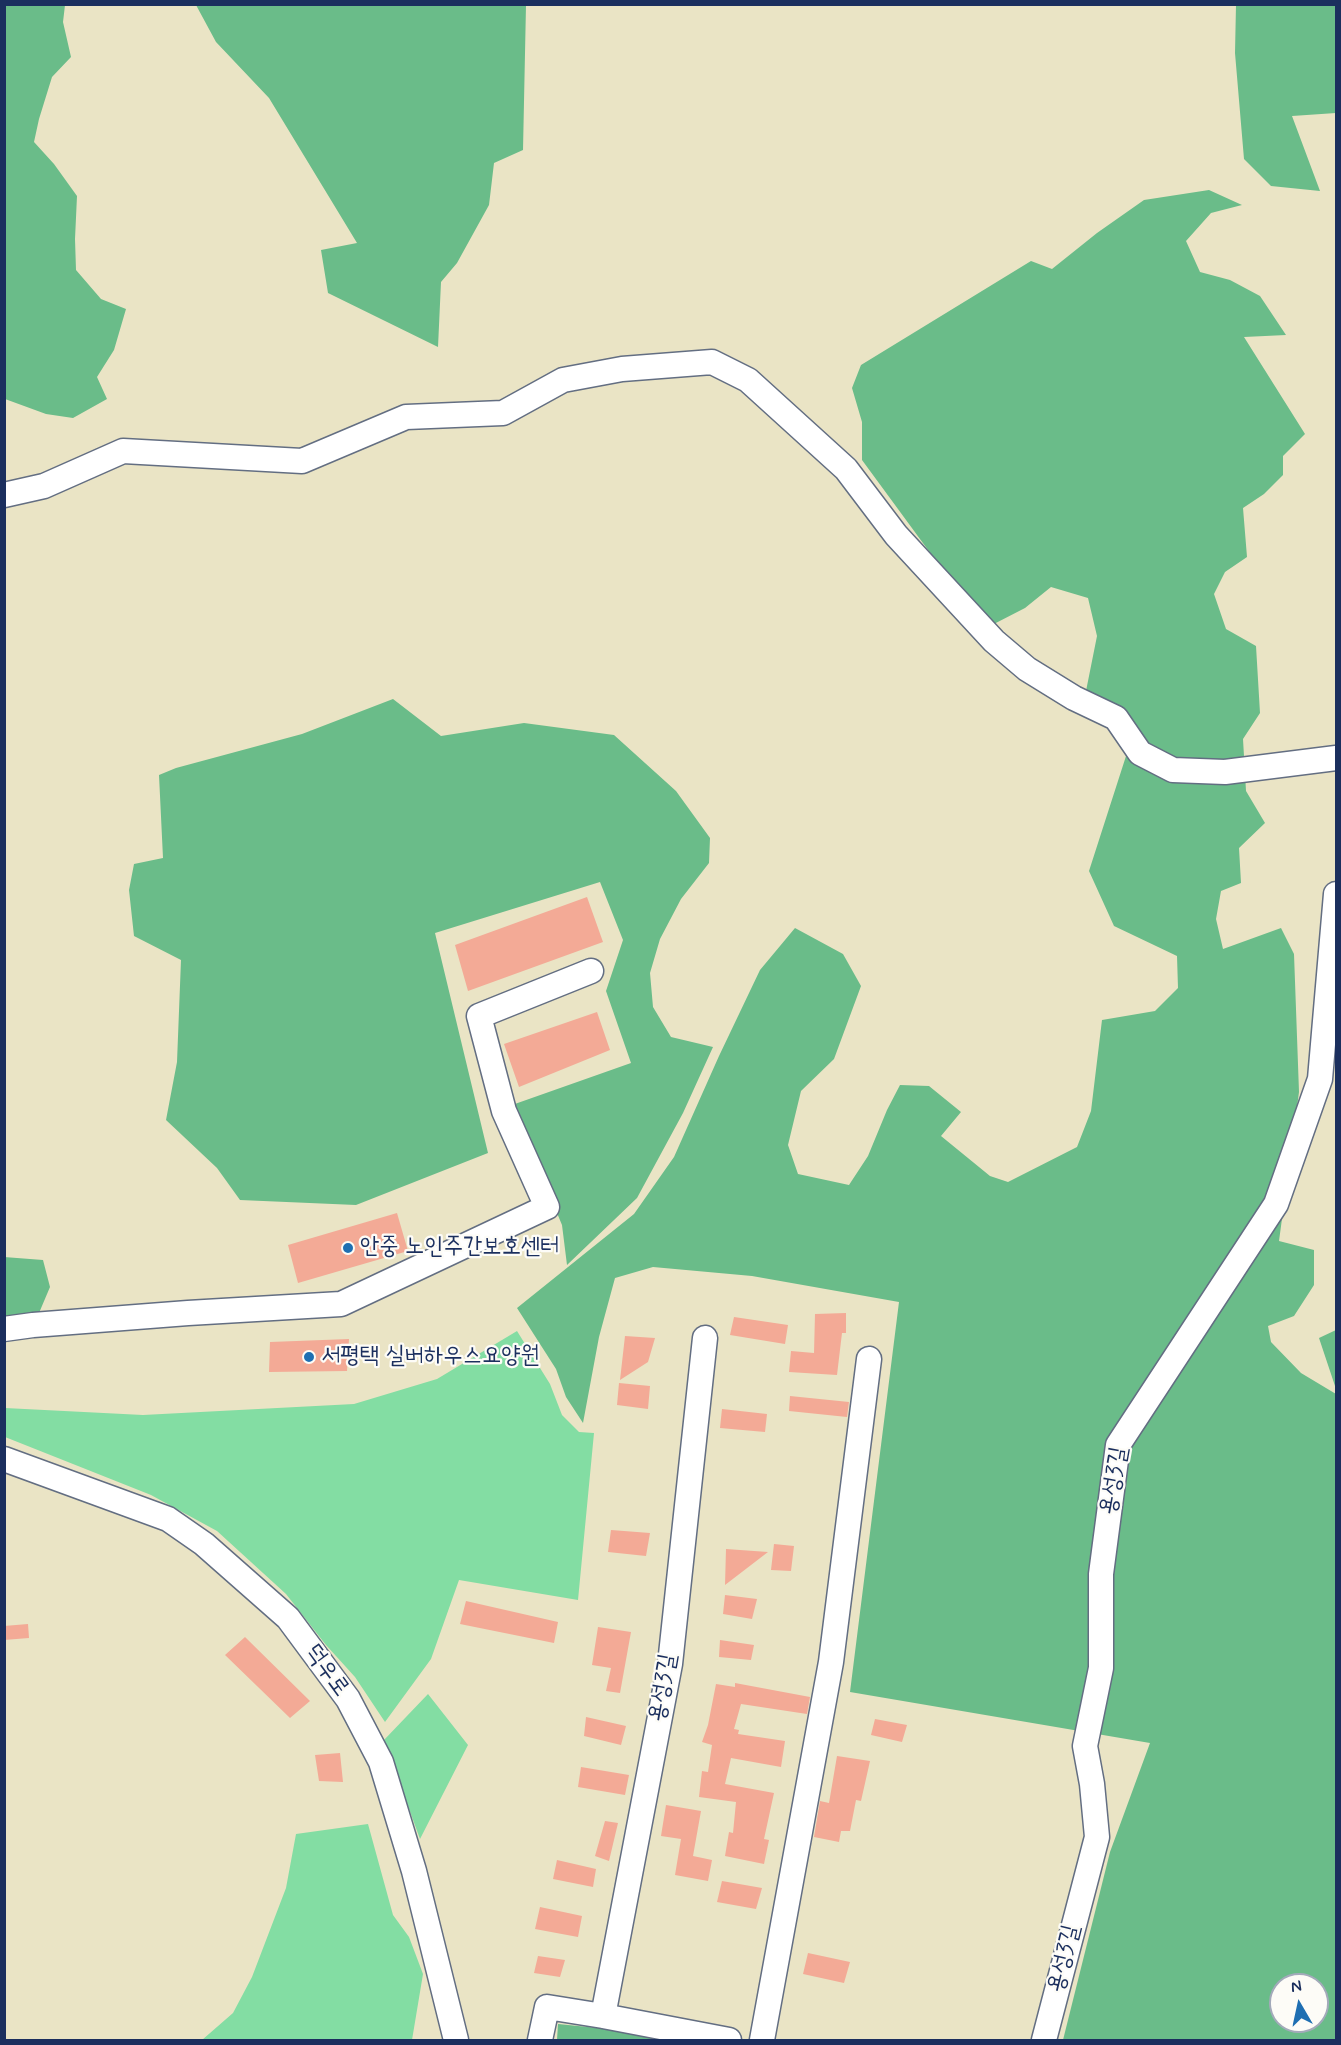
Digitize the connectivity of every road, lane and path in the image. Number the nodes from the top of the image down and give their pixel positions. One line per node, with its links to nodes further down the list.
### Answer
1 (4, 495): 2 (street)
2 (1336, 758)
3 (1336, 894): 14 (street, 용성3길)
4 (591, 971): 5 (street)
5 (4, 1329)
6 (705, 1338): 9 (street, 용성3길)
7 (869, 1359): 13 (street)
8 (4, 1459): 10 (street, 덕우로)
9 (603, 2016): 11 (street); 12 (street)
10 (456, 2040)
11 (540, 2040)
12 (729, 2040)
13 (762, 2040)
14 (1044, 2040)

